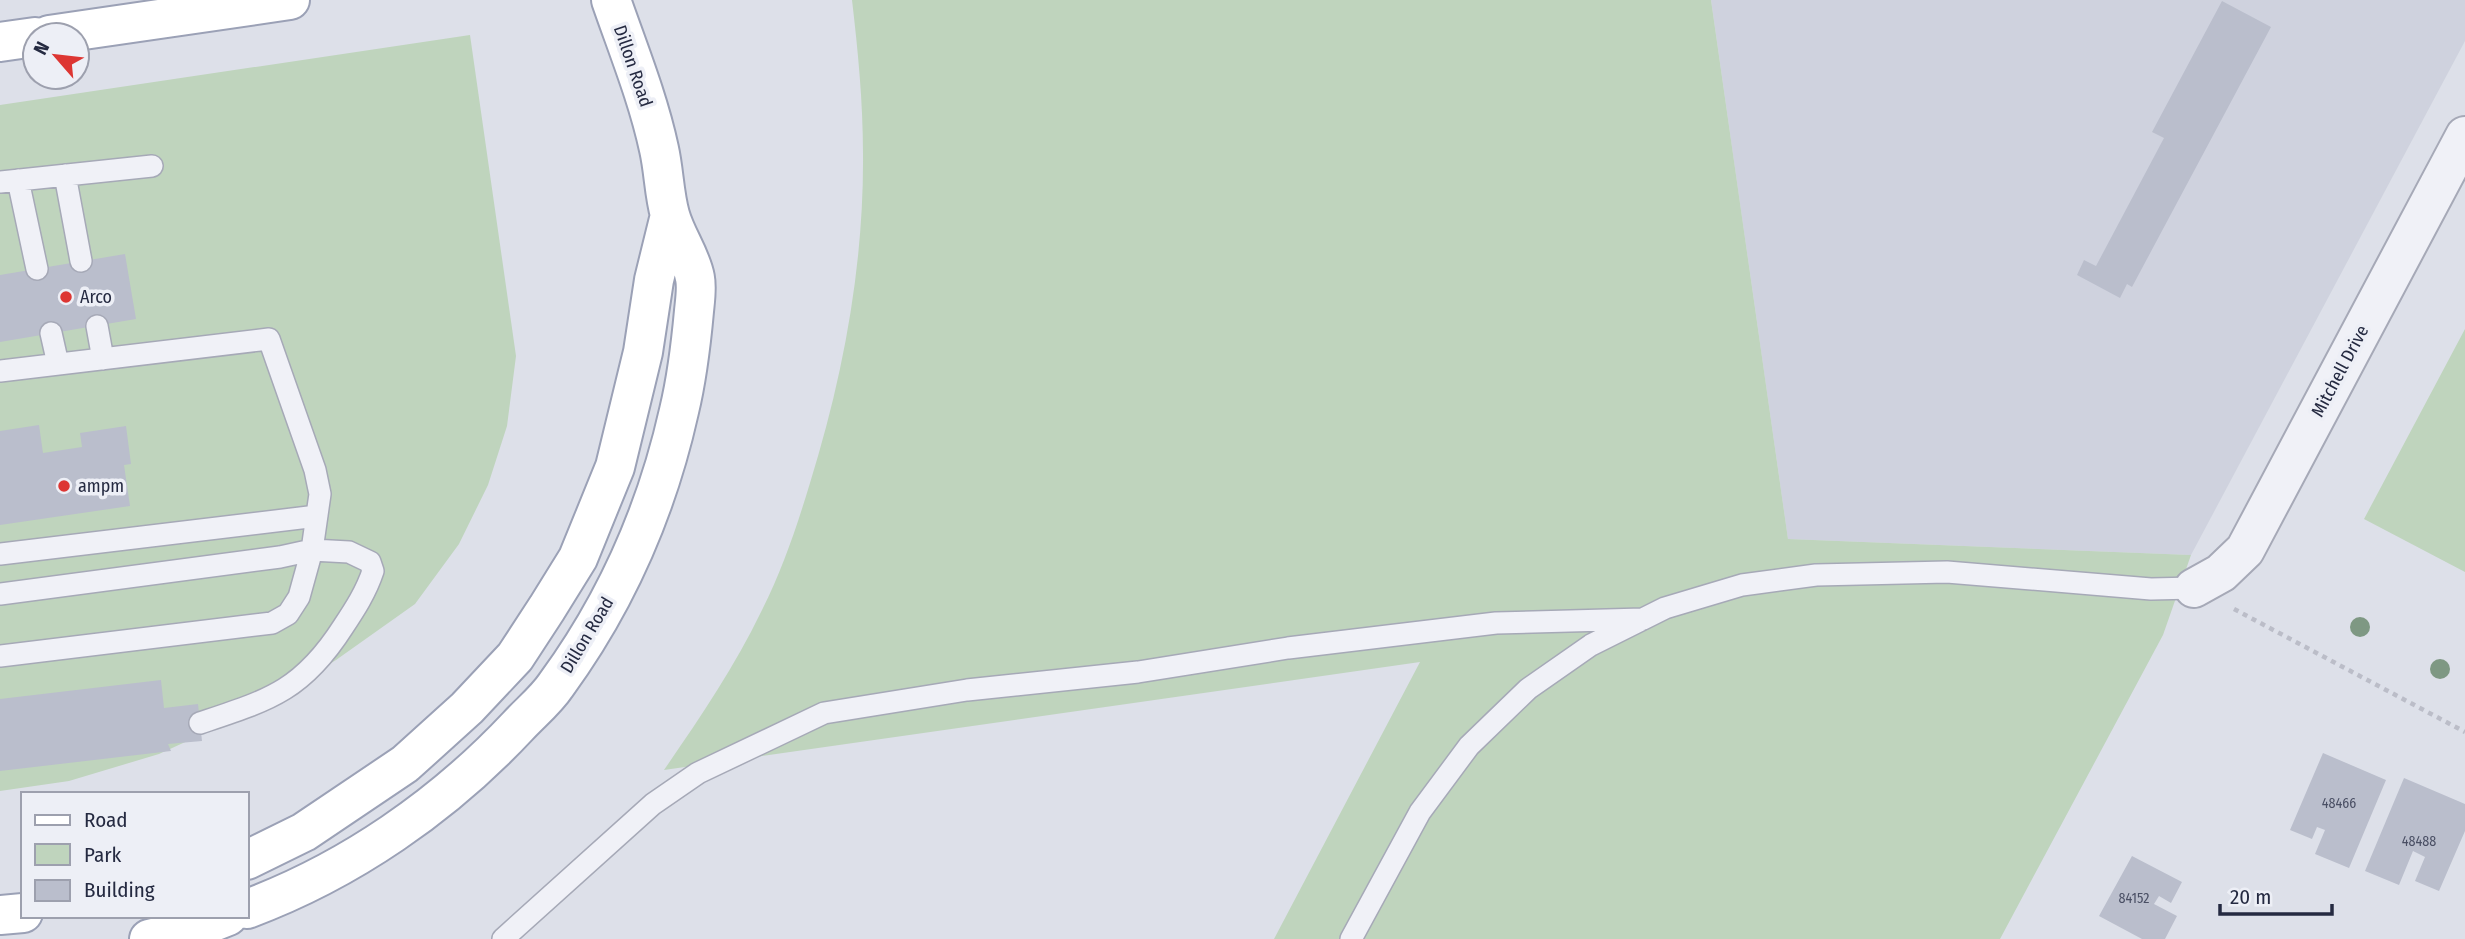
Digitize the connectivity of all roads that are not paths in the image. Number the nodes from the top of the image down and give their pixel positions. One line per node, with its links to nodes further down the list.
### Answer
1 (290, 0): 3 (main road)
2 (611, 0): 10 (main road, Dillon Road)
3 (91, 29)
4 (21, 39): 5 (main road)
5 (0, 42)
6 (2465, 136): 21 (street, Mitchell Drive)
7 (152, 166): 8 (lane)
8 (65, 175): 9 (lane); 11 (lane)
9 (9, 181): 12 (lane)
10 (670, 215): 26 (main road, Dillon Road); 27 (main road, Dillon Road)
11 (81, 261)
12 (37, 269)
13 (97, 326): 15 (lane)
14 (51, 333): 16 (lane)
15 (103, 359): 16 (lane); 18 (lane)
16 (58, 364): 17 (lane)
17 (0, 371)
18 (317, 516): 19 (lane); 20 (lane)
19 (312, 550): 22 (lane); 24 (lane); 25 (lane)
20 (0, 554)
21 (2194, 588): 23 (lane)
22 (0, 594)
23 (1643, 619): 32 (lane); 33 (lane)
24 (0, 656)
25 (200, 723)
26 (248, 860)
27 (248, 909)
28 (21, 913): 29 (main road)
29 (0, 915)
30 (223, 918): 31 (main road)
31 (149, 939)
32 (503, 939)
33 (1350, 939)

